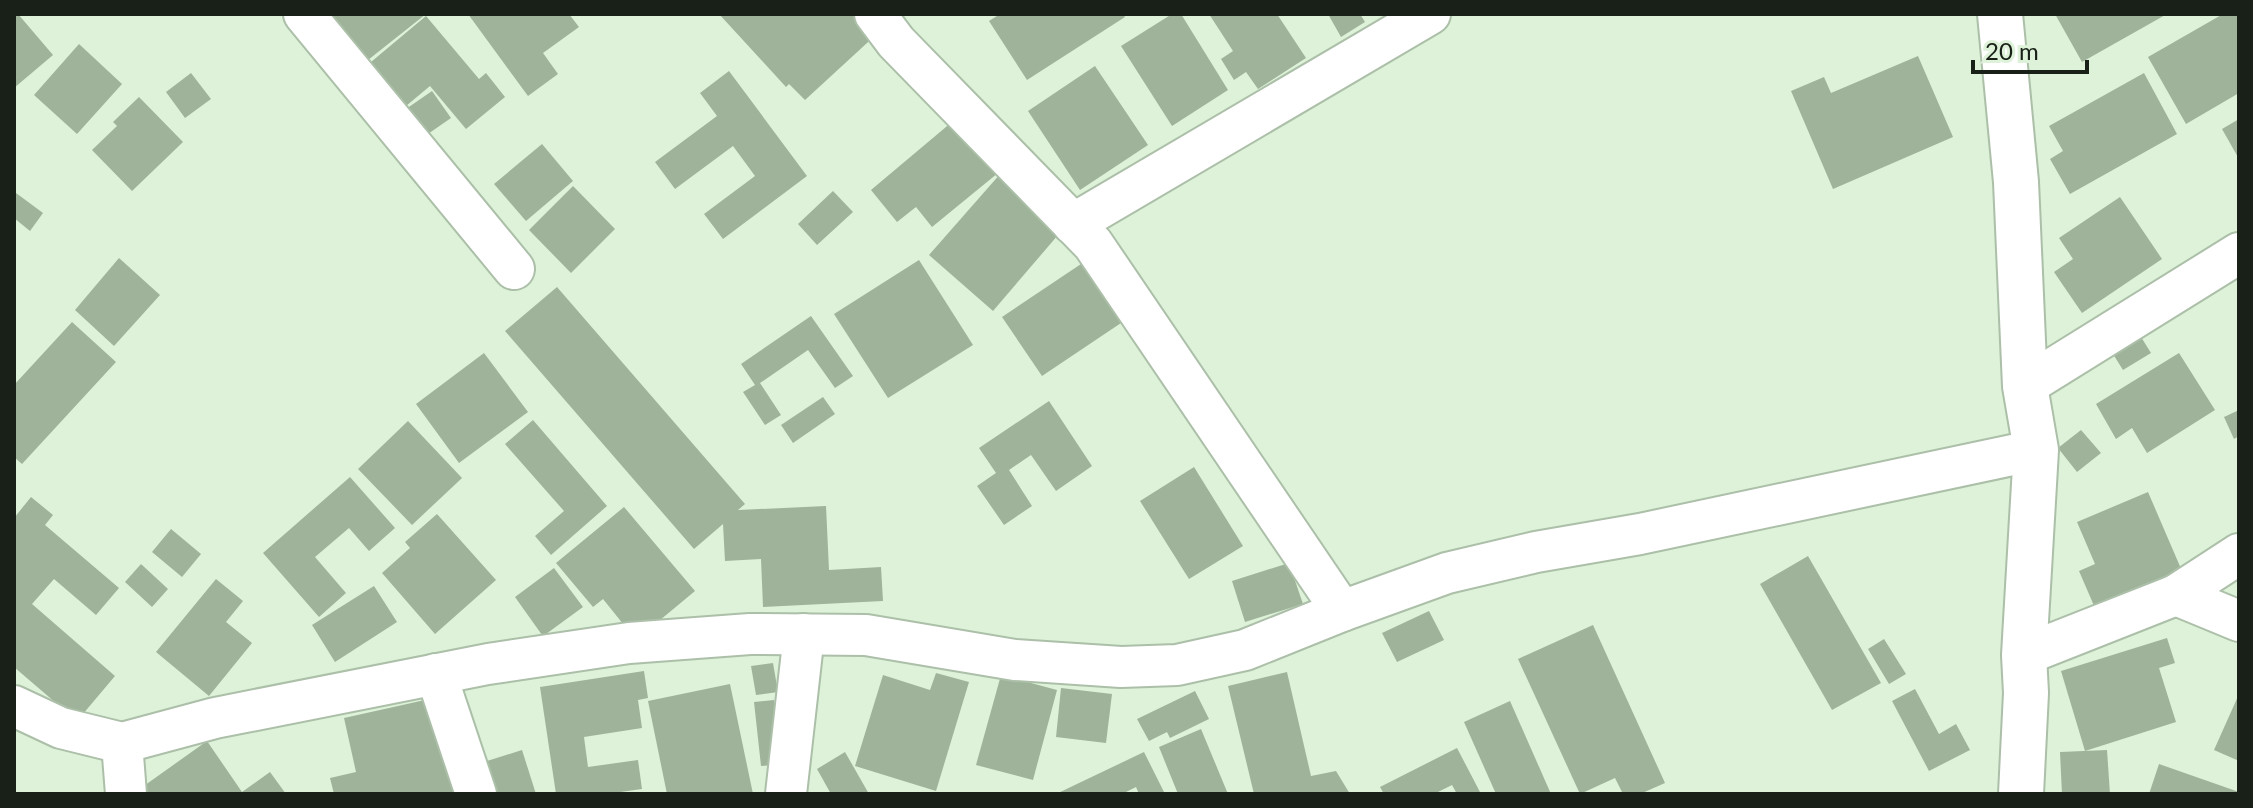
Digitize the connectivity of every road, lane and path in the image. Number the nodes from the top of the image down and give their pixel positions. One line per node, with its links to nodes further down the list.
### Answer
1 (304, 14): 7 (street)
2 (875, 14): 5 (street)
3 (1430, 14): 5 (street)
4 (2000, 14): 8 (street)
5 (1073, 224): 12 (street)
6 (2239, 253): 8 (street)
7 (514, 269)
8 (2025, 386): 9 (street)
9 (2036, 450): 12 (street); 15 (street)
10 (2239, 554): 11 (street)
11 (2176, 595): 13 (street); 15 (street)
12 (1342, 611): 14 (street)
13 (2239, 621)
14 (804, 634): 16 (street); 21 (street)
15 (2024, 655): 22 (street)
16 (436, 674): 18 (street); 20 (street)
17 (14, 706): 18 (street)
18 (122, 743): 19 (street)
19 (126, 794)
20 (476, 794)
21 (786, 794)
22 (2021, 794)

